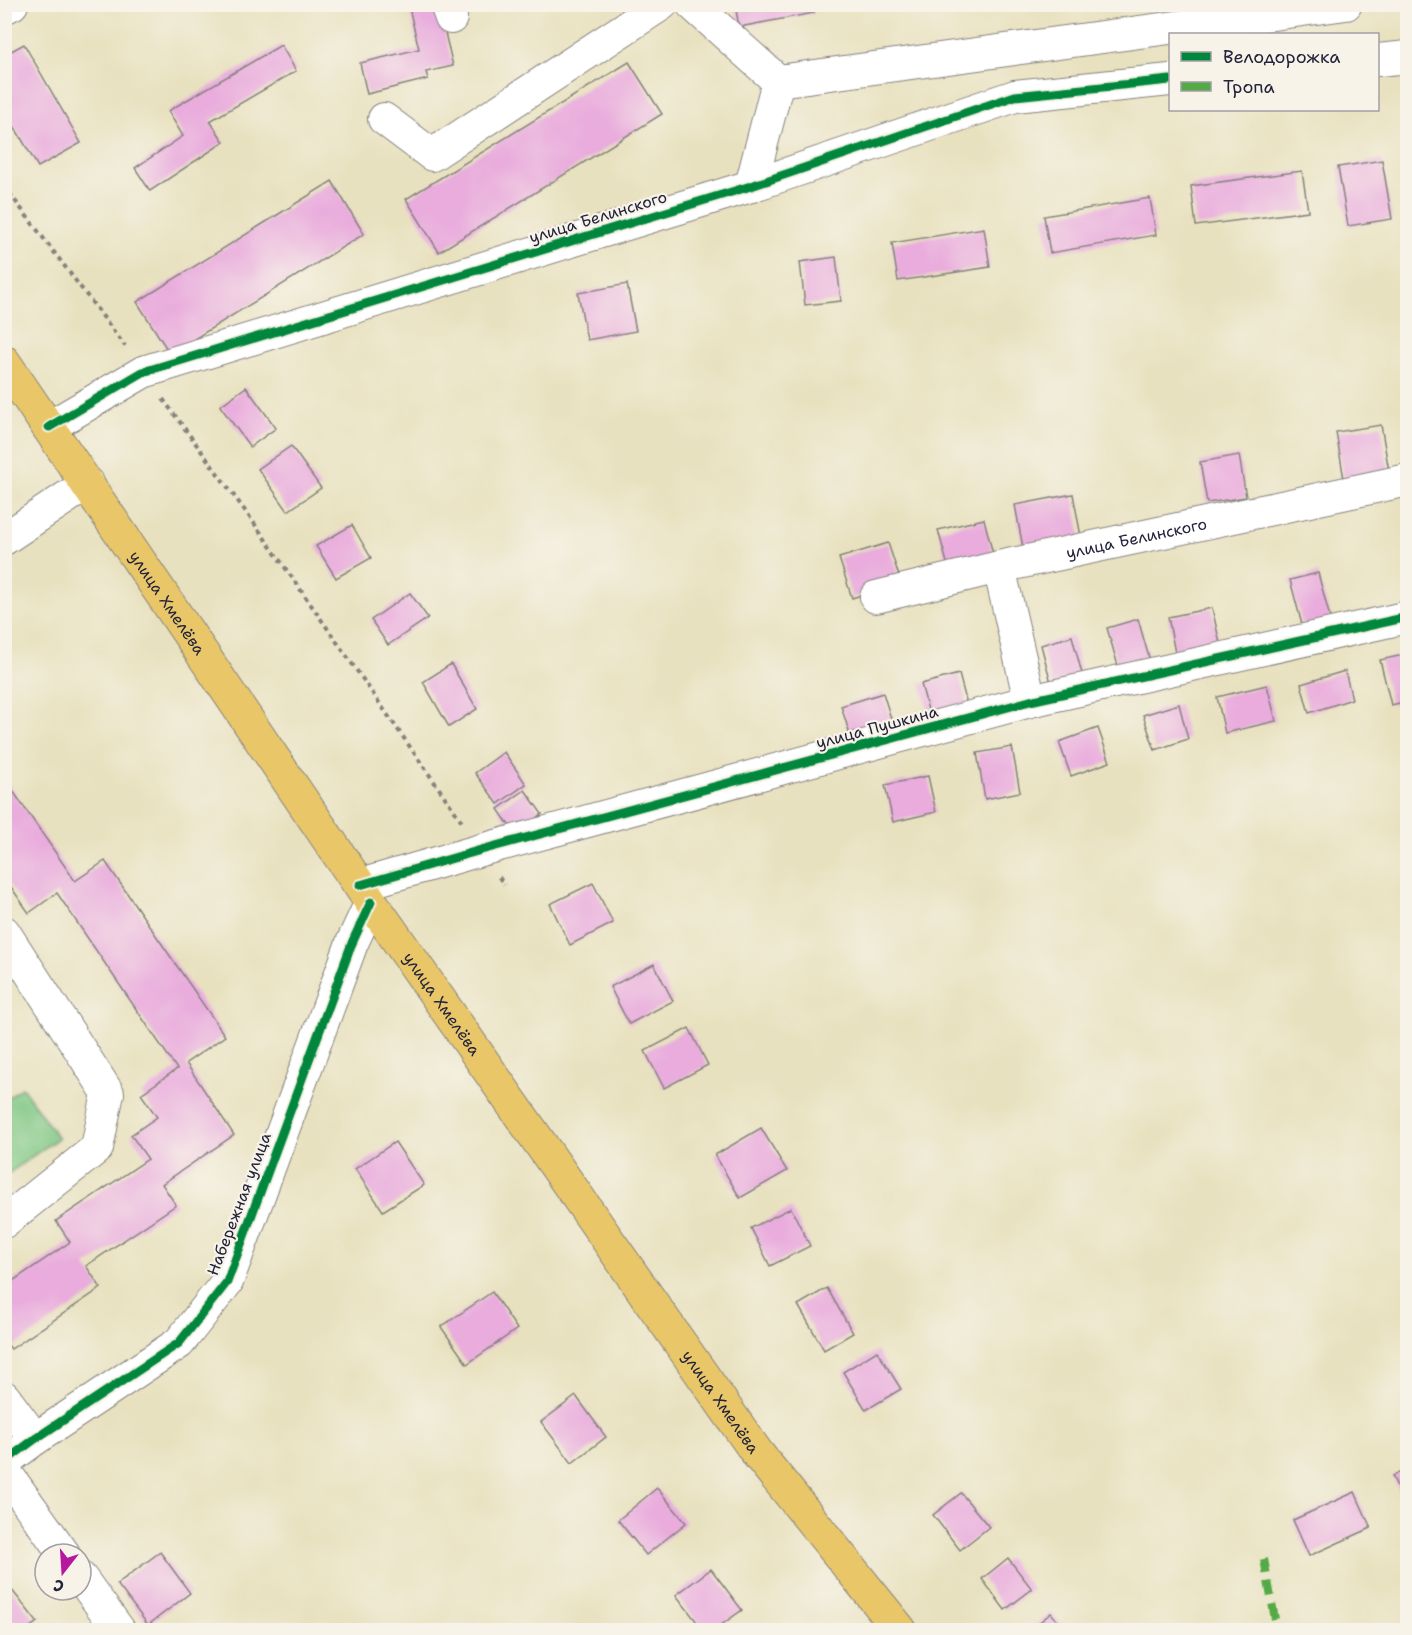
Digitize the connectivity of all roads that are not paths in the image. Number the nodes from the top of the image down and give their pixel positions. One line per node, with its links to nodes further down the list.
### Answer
1 (12, 4): 5 (street)
2 (663, 4): 10 (street)
3 (692, 4): 9 (street)
4 (1346, 4): 9 (street)
5 (4, 8)
6 (1407, 57): 7 (street)
7 (1379, 60)
8 (1169, 80): 11 (street, улица Белинского)
9 (778, 81): 11 (street)
10 (384, 119)
11 (751, 186): 13 (street, улица Белинского)
12 (4, 362): 13 (main road, улица Хмелёва)
13 (49, 427): 15 (main road, улица Хмелёва)
14 (1407, 480): 17 (street, улица Белинского)
15 (88, 483): 16 (street); 21 (main road, улица Хмелёва)
16 (4, 539)
17 (999, 567): 18 (street, улица Белинского); 20 (street)
18 (876, 597)
19 (1407, 617): 20 (street, улица Пушкина)
20 (1030, 701): 21 (street, улица Пушкина)
21 (365, 894): 25 (street, Набережная улица); 31 (main road, улица Хмелёва)
22 (4, 932): 23 (street)
23 (4, 1222)
24 (4, 1397): 25 (street)
25 (35, 1439): 26 (street, Набережная улица)
26 (4, 1462)
27 (4, 1470): 28 (street)
28 (55, 1542)
29 (93, 1594): 30 (street)
30 (119, 1630)
31 (900, 1630)

